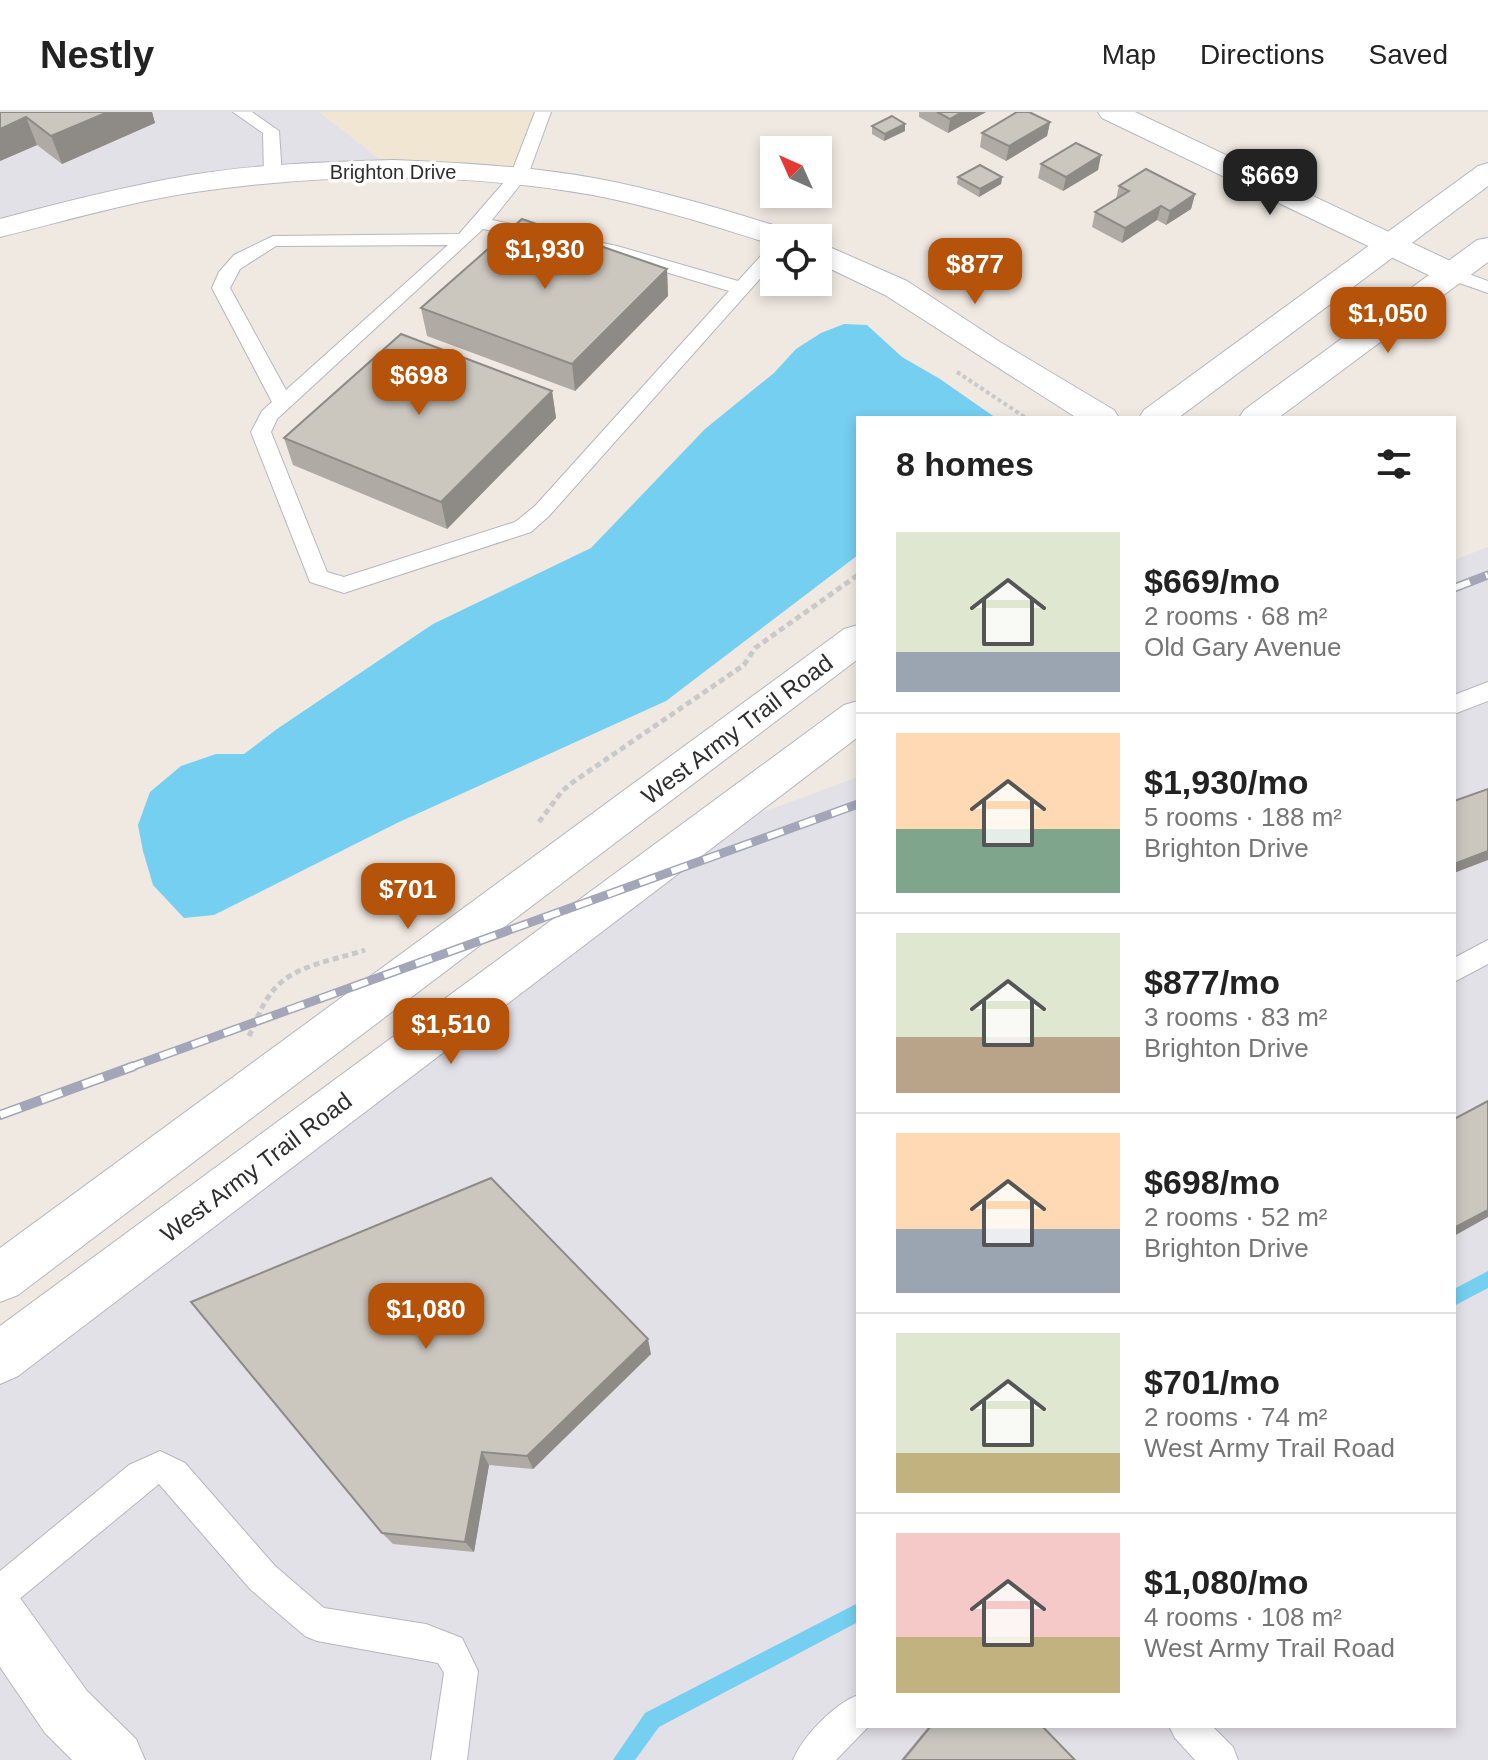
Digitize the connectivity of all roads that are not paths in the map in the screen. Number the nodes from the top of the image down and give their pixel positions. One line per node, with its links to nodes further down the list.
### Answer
1 (241, 112): 6 (lane)
2 (543, 112): 5 (lane)
3 (1112, 112): 11 (main road)
4 (1488, 172): 11 (main road)
5 (519, 175): 6 (main road, Brighton Drive); 7 (lane); 9 (main road, Brighton Drive)
6 (273, 176): 8 (main road, Brighton Drive)
7 (479, 223): 10 (lane); 17 (lane)
8 (0, 228)
9 (760, 229)
10 (464, 239): 18 (lane); 18 (lane)
11 (1391, 245): 15 (main road); 20 (main road)
12 (1488, 247): 15 (main road)
13 (832, 258): 19 (main road)
14 (760, 267): 17 (lane)
15 (1452, 274): 16 (lane); 21 (main road)
16 (1488, 287)
17 (740, 288): 18 (lane)
18 (283, 403)
19 (1099, 416)
20 (1159, 416)
21 (1259, 416)
22 (856, 640): 28 (main road, West Army Trail Road)
23 (1488, 691): 24 (lane)
24 (1456, 704)
25 (856, 717): 29 (main road, West Army Trail Road)
26 (1488, 951): 27 (lane)
27 (1456, 970)
28 (0, 1278)
29 (0, 1358)
30 (0, 1593): 35 (lane)
31 (0, 1618): 34 (main road)
32 (856, 1714): 36 (lane)
33 (1189, 1728): 37 (lane)
34 (115, 1760)
35 (449, 1760)
36 (811, 1760)
37 (1220, 1760)

